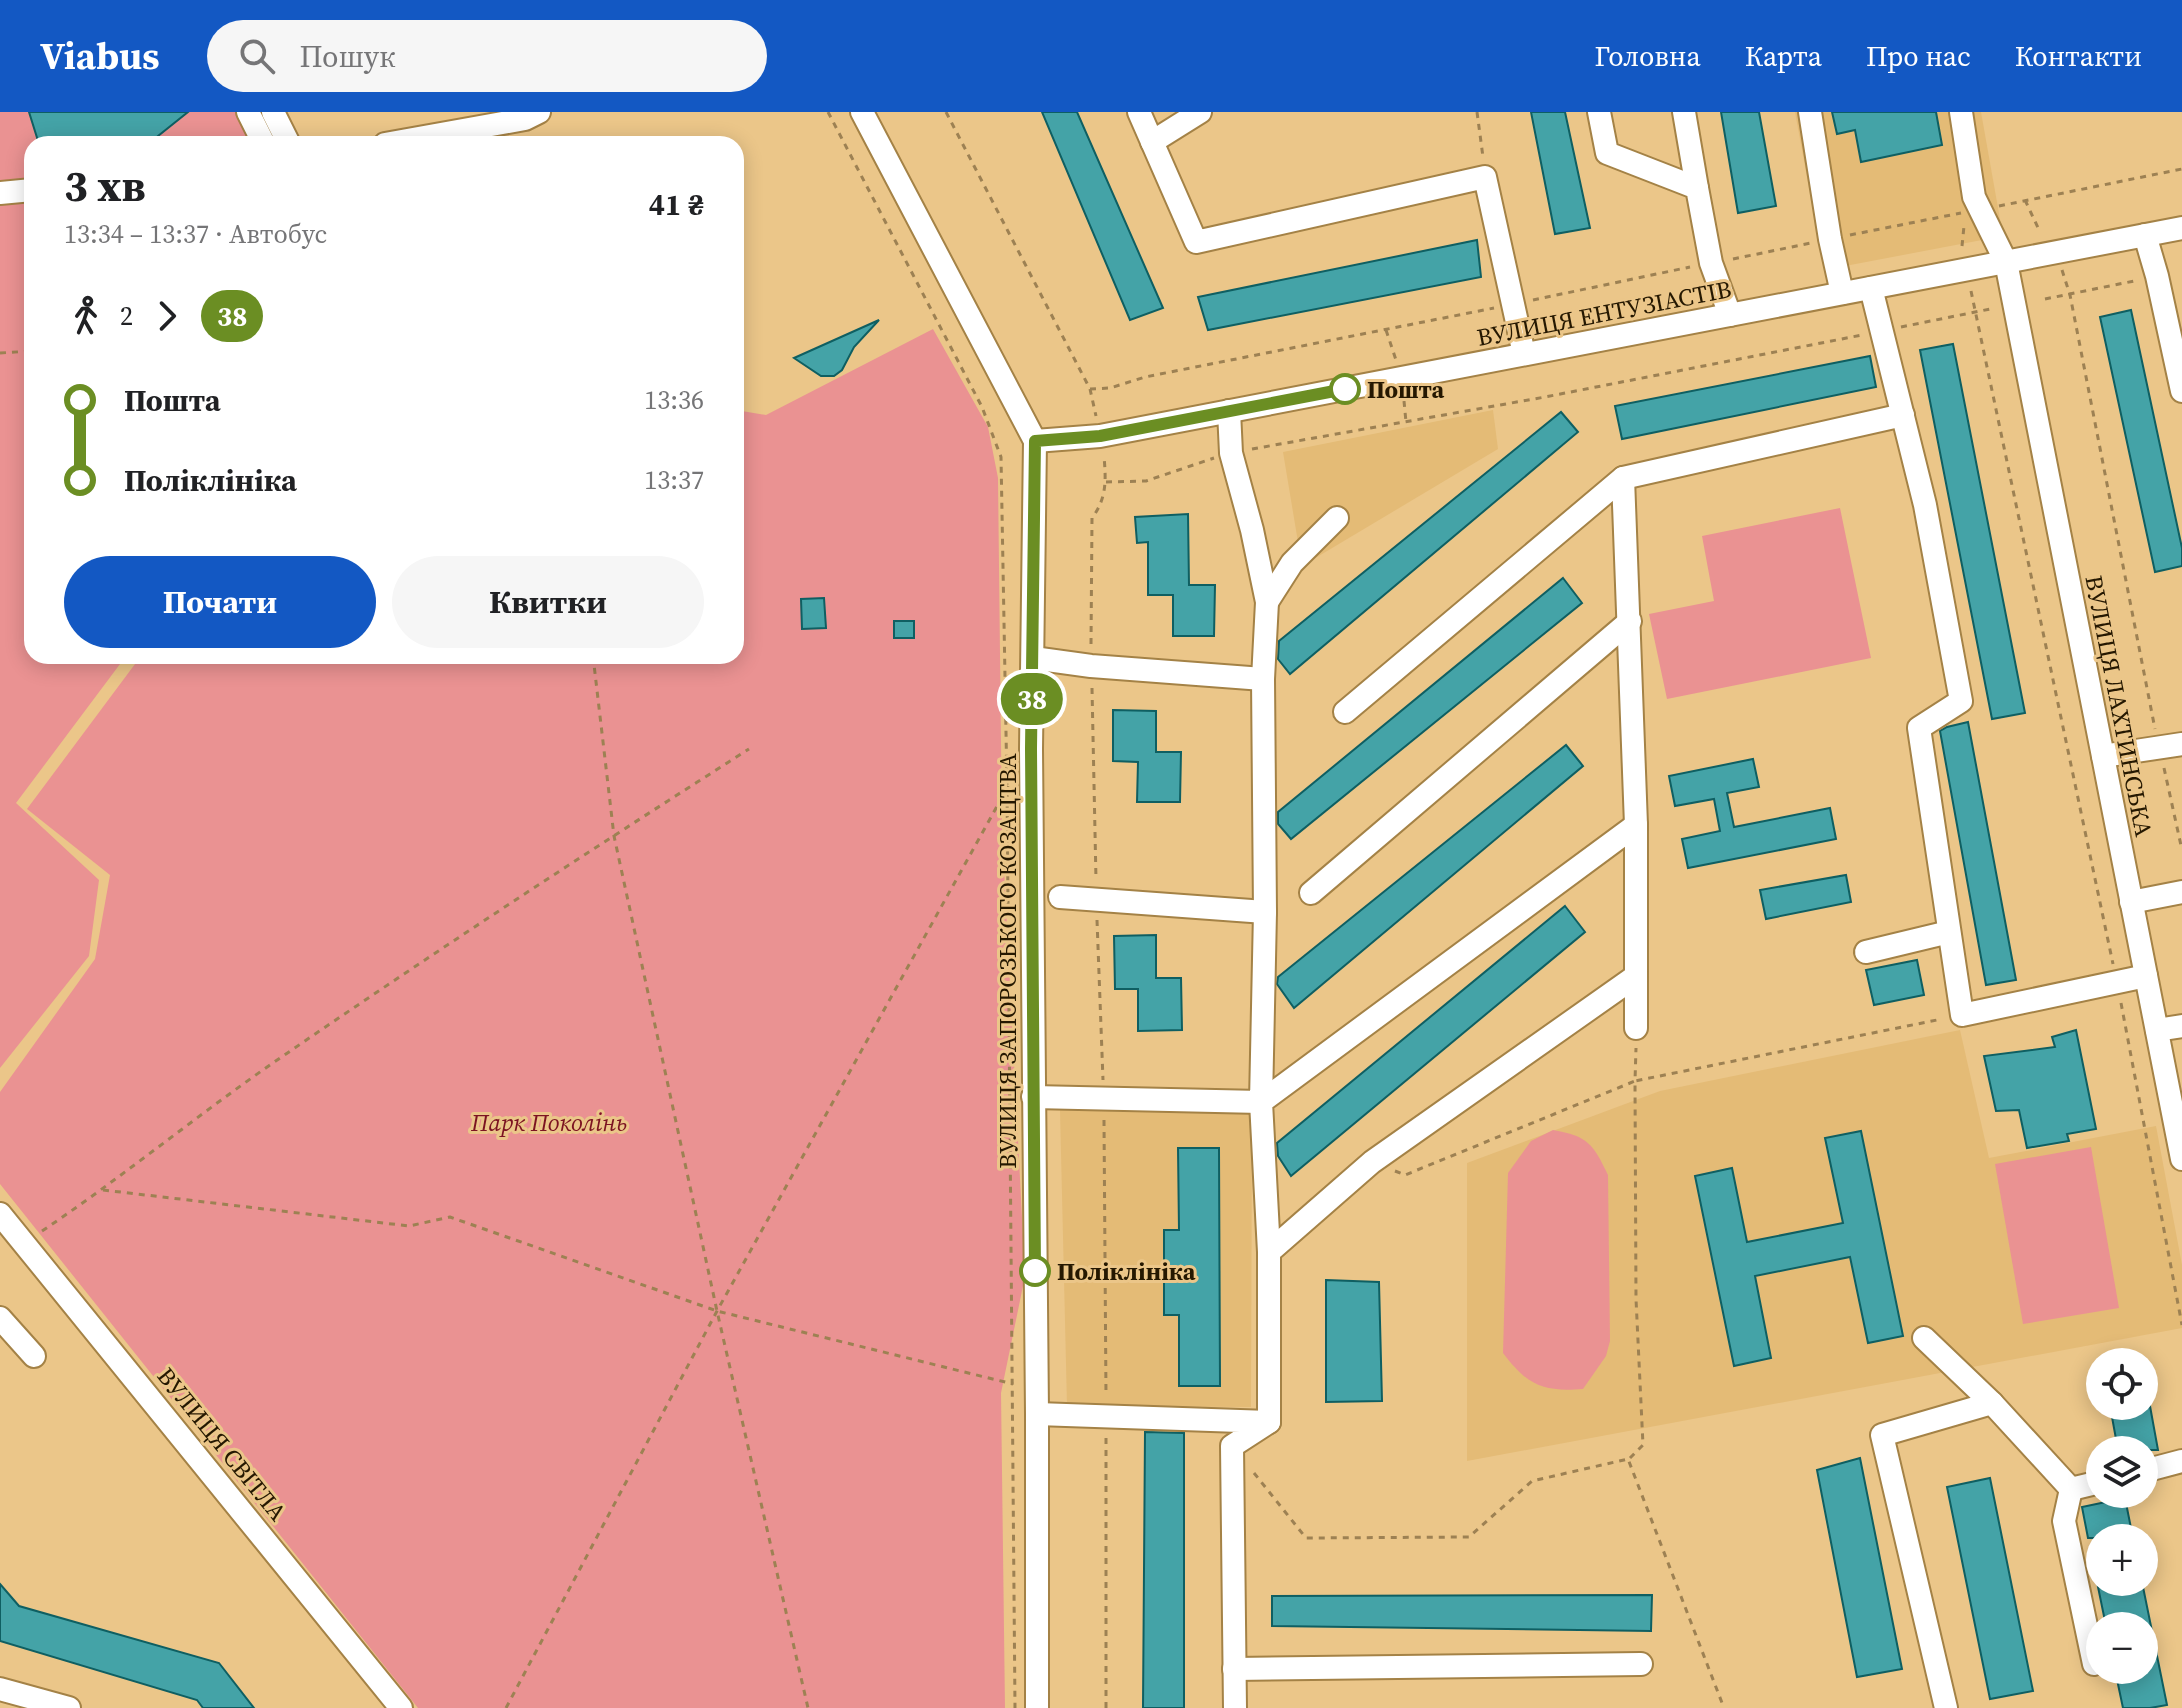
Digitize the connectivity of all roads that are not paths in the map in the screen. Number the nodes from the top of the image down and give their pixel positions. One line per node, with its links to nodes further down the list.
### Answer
1 (248, 112): 11 (street)
2 (273, 112): 12 (street)
3 (539, 112): 13 (street)
4 (862, 112): 28 (street, ВУЛИЦЯ ЗАПОРОЗЬКОГО КОЗАЦТВА)
5 (1139, 112): 14 (street)
6 (1200, 112): 14 (street)
7 (1599, 112): 15 (street)
8 (1684, 112): 15 (street)
9 (1810, 112): 22 (street)
10 (1961, 112): 20 (street, ВУЛИЦЯ ЛАХТИНСЬКА)
11 (260, 136)
12 (285, 136)
13 (430, 136)
14 (1152, 142): 24 (street)
15 (1697, 188): 23 (street)
16 (24, 191): 17 (street)
17 (0, 193)
18 (2182, 228): 19 (street, ВУЛИЦЯ ЕНТУЗІАСТІВ)
19 (2145, 235): 20 (street, ВУЛИЦЯ ЕНТУЗІАСТІВ); 25 (street)
20 (2006, 262): 21 (street, ВУЛИЦЯ ЕНТУЗІАСТІВ); 37 (street, ВУЛИЦЯ ЛАХТИНСЬКА)
21 (1871, 288): 22 (street, ВУЛИЦЯ ЕНТУЗІАСТІВ); 27 (street)
22 (1842, 293): 23 (street, ВУЛИЦЯ ЕНТУЗІАСТІВ)
23 (1730, 315): 24 (street, ВУЛИЦЯ ЕНТУЗІАСТІВ)
24 (1524, 354): 26 (street, ВУЛИЦЯ ЕНТУЗІАСТІВ)
25 (2182, 391)
26 (1229, 411): 28 (street, ВУЛИЦЯ ЕНТУЗІАСТІВ); 31 (street)
27 (1903, 415): 29 (street); 44 (street)
28 (1035, 441): 33 (street, ВУЛИЦЯ ЗАПОРОЗЬКОГО КОЗАЦТВА)
29 (1623, 478): 32 (street); 35 (street)
30 (1337, 518): 31 (street)
31 (1267, 602): 34 (street)
32 (1630, 621): 38 (street); 40 (street)
33 (1033, 658): 34 (street); 51 (street, ВУЛИЦЯ ЗАПОРОЗЬКОГО КОЗАЦТВА)
34 (1263, 679): 43 (street)
35 (1345, 712)
36 (2182, 744): 37 (street)
37 (2103, 756): 42 (street, ВУЛИЦЯ ЛАХТИНСЬКА)
38 (1636, 825): 46 (street); 52 (street)
39 (2182, 892): 42 (street)
40 (1311, 893)
41 (1060, 897): 43 (street)
42 (2131, 902): 47 (street, ВУЛИЦЯ ЛАХТИНСЬКА)
43 (1265, 912): 52 (street)
44 (1949, 932): 45 (street); 47 (street)
45 (1866, 952)
46 (1636, 976): 49 (street); 55 (street)
47 (2146, 976): 50 (street, ВУЛИЦЯ ЛАХТИНСЬКА)
48 (2182, 1026): 50 (street)
49 (1636, 1028)
50 (2157, 1030): 53 (street, ВУЛИЦЯ ЛАХТИНСЬКА)
51 (1033, 1097): 52 (street); 60 (street, ВУЛИЦЯ ЗАПОРОЗЬКОГО КОЗАЦТВА)
52 (1261, 1102): 55 (street)
53 (2182, 1159)
54 (0, 1214): 71 (street, ВУЛИЦЯ СВІТЛА)
55 (1269, 1252): 61 (street)
56 (0, 1318): 58 (street)
57 (1924, 1338): 59 (street)
58 (34, 1356)
59 (1992, 1403): 65 (street); 74 (street)
60 (1037, 1414): 61 (street); 72 (street, ВУЛИЦЯ ЗАПОРОЗЬКОГО КОЗАЦТВА)
61 (1269, 1422): 68 (street)
62 (2182, 1461): 63 (street)
63 (2158, 1467)
64 (2086, 1485): 65 (street)
65 (2071, 1489): 66 (street)
66 (2086, 1626)
67 (1641, 1664): 68 (street)
68 (1234, 1669): 73 (street)
69 (0, 1689): 70 (street)
70 (69, 1708)
71 (401, 1708)
72 (1037, 1708)
73 (1235, 1708)
74 (1946, 1708)

